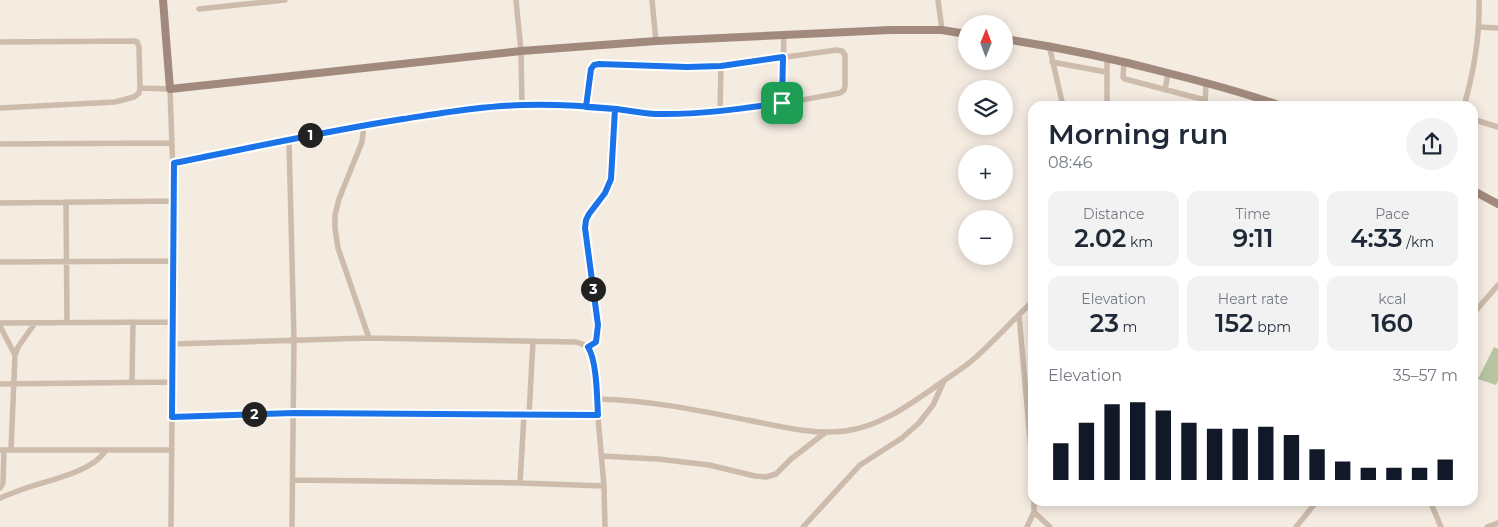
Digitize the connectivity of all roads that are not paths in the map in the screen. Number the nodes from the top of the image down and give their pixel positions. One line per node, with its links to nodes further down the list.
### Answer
1 (163, 0): 27 (street)
2 (286, 0): 7 (street)
3 (516, 0): 17 (street)
4 (652, 0): 14 (street)
5 (938, 0): 10 (street)
6 (1478, 0): 8 (street)
7 (199, 9)
8 (1479, 27): 9 (street); 34 (street)
9 (1498, 28)
10 (942, 30): 11 (street); 12 (street)
11 (958, 33)
12 (784, 34): 14 (street); 18 (street)
13 (1013, 40): 16 (street)
14 (656, 41): 17 (street)
15 (0, 42): 26 (street)
16 (1049, 46): 19 (street); 20 (street)
17 (521, 51): 27 (street); 36 (street)
18 (783, 57): 22 (street); 35 (street); 35 (street)
19 (1107, 57): 21 (street); 23 (street)
20 (1052, 62): 23 (street); 29 (street)
21 (1124, 62): 24 (street); 28 (street)
22 (721, 66): 37 (street); 40 (street)
23 (1106, 72): 30 (street)
24 (1168, 73): 25 (street); 28 (street)
25 (1206, 82): 32 (street); 33 (street)
26 (140, 88): 27 (street); 38 (street)
27 (170, 89): 45 (street)
28 (1165, 90): 31 (street)
29 (1062, 101)
30 (1107, 101)
31 (1199, 101)
32 (1205, 101)
33 (1267, 101)
34 (1465, 101)
35 (782, 103): 40 (street)
36 (522, 105): 37 (street); 42 (street)
37 (586, 107): 39 (street)
38 (0, 108)
39 (615, 109): 40 (street); 69 (street)
40 (720, 112)
41 (1478, 121): 43 (street)
42 (364, 125): 44 (street); 65 (street)
43 (1498, 126)
44 (289, 140): 47 (street); 66 (street)
45 (172, 143): 46 (street); 47 (street)
46 (0, 144)
47 (174, 163): 49 (street)
48 (1478, 193): 52 (street)
49 (174, 201): 50 (street); 53 (street)
50 (66, 202): 51 (street); 55 (street)
51 (0, 203)
52 (1498, 204)
53 (173, 261): 55 (street); 61 (street)
54 (0, 262): 55 (street)
55 (66, 262): 63 (street)
56 (1498, 285): 58 (street)
57 (1028, 306): 59 (street)
58 (1478, 308)
59 (1019, 315): 71 (street); 81 (street)
60 (133, 322): 61 (street); 63 (street); 72 (street)
61 (172, 322): 68 (street)
62 (35, 323): 63 (street); 64 (street); 70 (street)
63 (67, 323)
64 (0, 324): 70 (street)
65 (368, 338): 66 (street); 67 (street)
66 (294, 339): 68 (street); 77 (street)
67 (533, 341): 69 (street); 78 (street)
68 (172, 344): 73 (street)
69 (588, 347): 76 (street)
70 (15, 355): 74 (street)
71 (945, 380): 82 (street); 100 (street)
72 (132, 382): 73 (street); 74 (street)
73 (172, 382): 80 (street)
74 (14, 383): 75 (street); 83 (street)
75 (0, 384)
76 (597, 399): 79 (street); 82 (street)
77 (294, 413): 78 (street); 80 (street); 87 (street)
78 (527, 415): 79 (street); 88 (street)
79 (598, 415): 86 (street)
80 (172, 417): 85 (street)
81 (1028, 417)
82 (826, 432): 86 (street)
83 (5, 450): 84 (street); 90 (street)
84 (106, 450): 85 (street); 91 (street)
85 (171, 450): 97 (street)
86 (601, 456): 89 (street)
87 (293, 480): 88 (street); 98 (street)
88 (520, 483): 89 (street)
89 (604, 486): 99 (street)
90 (0, 488)
91 (0, 498)
92 (1034, 506): 95 (street)
93 (1313, 506): 103 (street)
94 (1432, 506): 104 (street)
95 (1034, 512): 101 (street); 102 (street)
96 (1498, 523): 105 (street)
97 (170, 527)
98 (292, 527)
99 (605, 527)
100 (803, 527)
101 (1027, 527)
102 (1050, 527)
103 (1296, 527)
104 (1441, 527)
105 (1487, 527)

